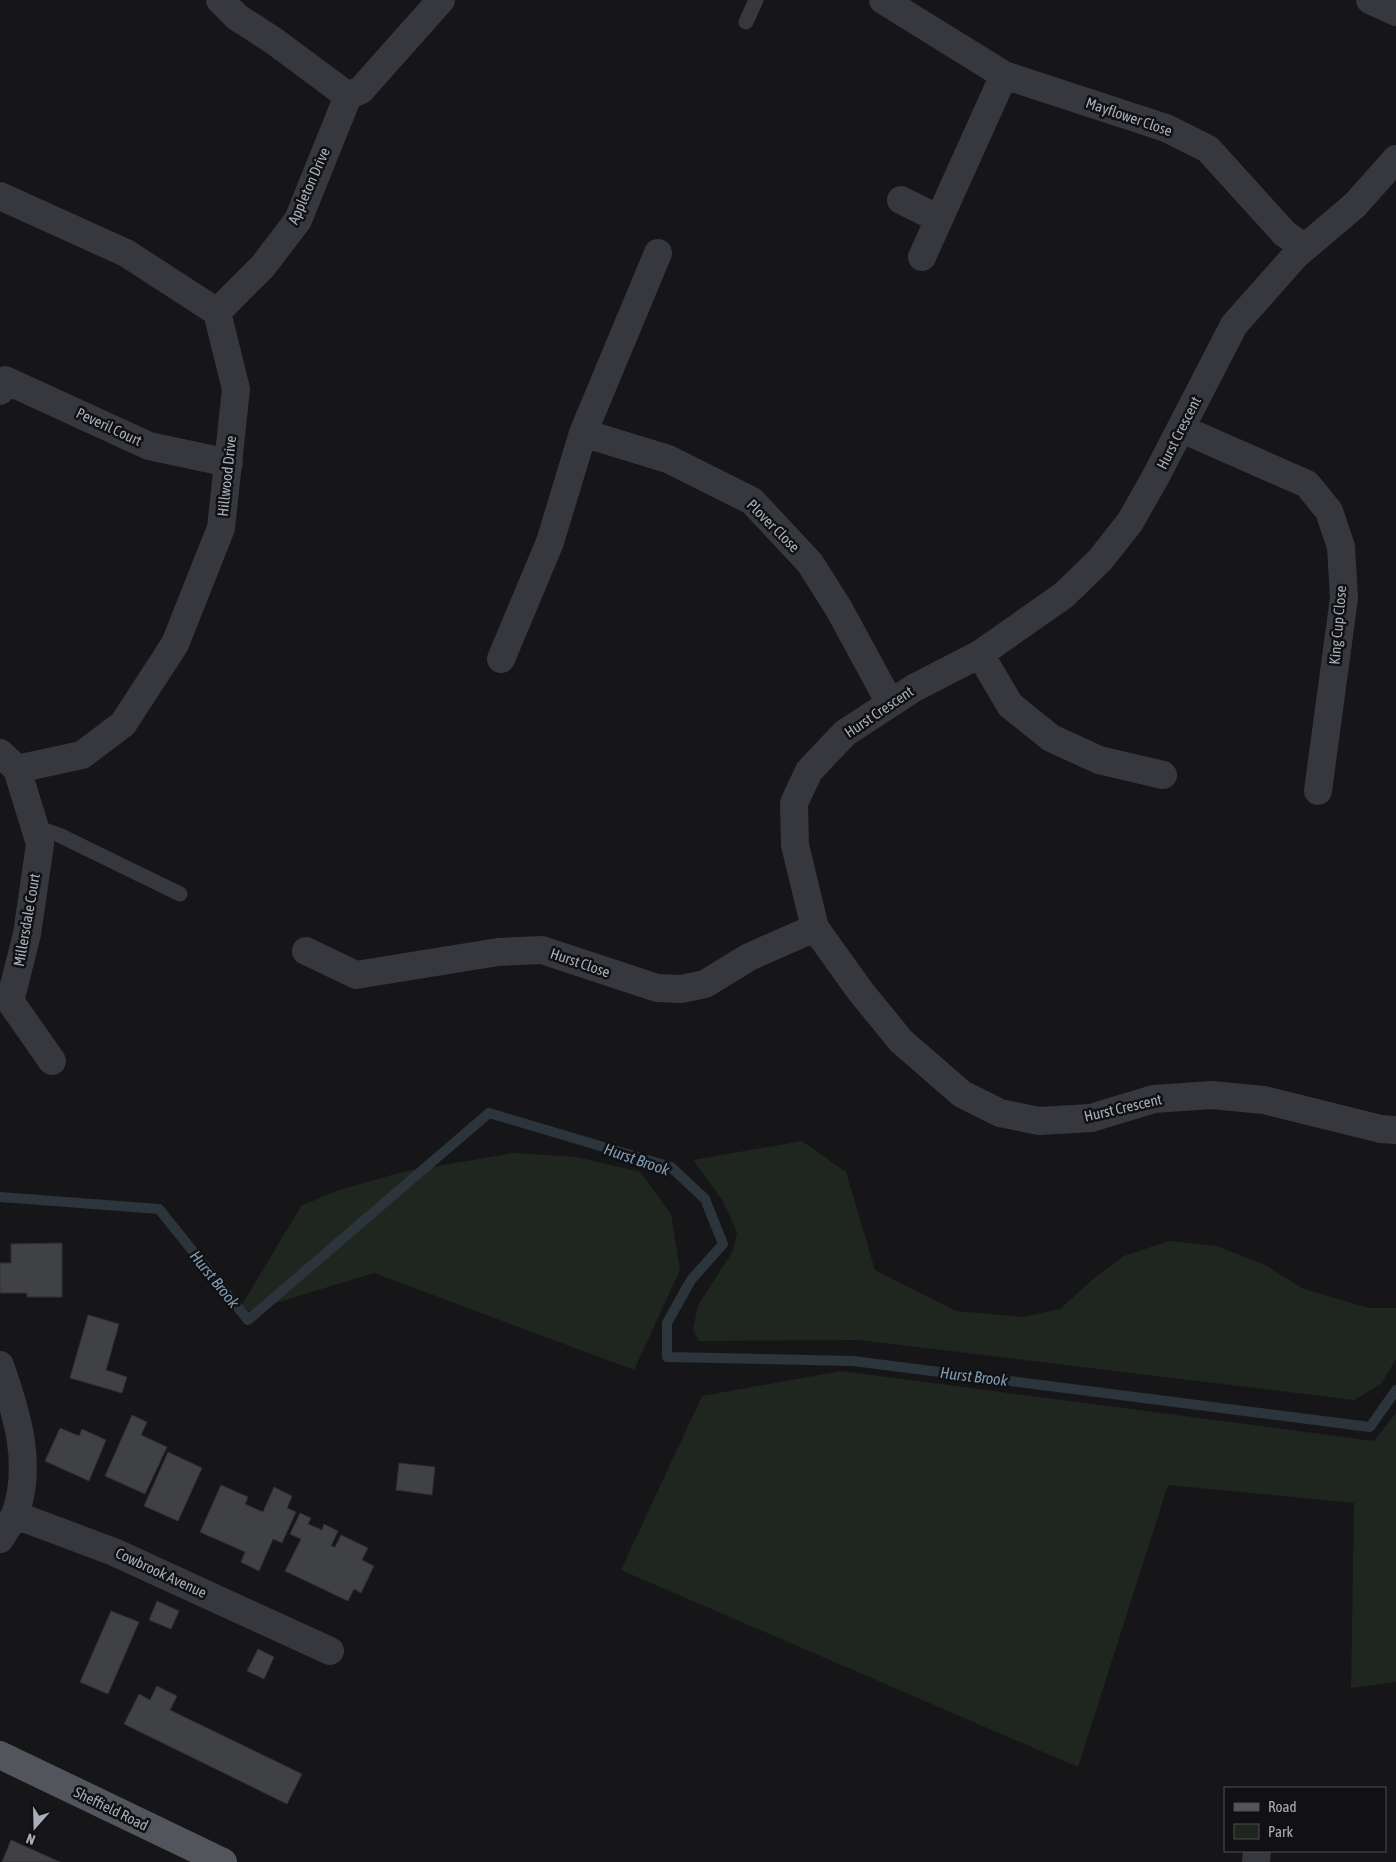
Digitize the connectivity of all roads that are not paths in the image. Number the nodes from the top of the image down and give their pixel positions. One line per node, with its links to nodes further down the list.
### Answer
1 (220, 0): 9 (street)
2 (441, 0): 9 (street)
3 (756, 0): 7 (lane)
4 (883, 0): 8 (street, Mayflower Close)
5 (1370, 0): 6 (street)
6 (1396, 12)
7 (746, 22)
8 (1004, 75): 13 (street); 14 (street, Mayflower Close)
9 (348, 96): 17 (street, Appleton Drive)
10 (1396, 160): 14 (street, Hurst Crescent)
11 (0, 196): 17 (street)
12 (901, 200): 13 (street)
13 (939, 219): 16 (street)
14 (1304, 247): 19 (street, Hurst Crescent)
15 (658, 253): 20 (street)
16 (922, 257)
17 (217, 312): 21 (street, Hillwood Drive)
18 (0, 391): 21 (street, Peveril Court)
19 (1182, 428): 22 (street, Hurst Crescent); 27 (street, King Cup Close)
20 (583, 433): 23 (street); 24 (street, Plover Close)
21 (229, 463): 25 (street, Hillwood Drive)
22 (980, 654): 24 (street, Hurst Crescent); 26 (street)
23 (501, 659)
24 (890, 703): 30 (street, Hurst Crescent)
25 (9, 761): 28 (street, Millersdale Court)
26 (1163, 775)
27 (1318, 791)
28 (36, 827): 29 (lane); 32 (street, Millersdale Court)
29 (180, 894)
30 (815, 928): 31 (street, Hurst Close); 33 (street, Hurst Crescent)
31 (306, 951)
32 (52, 1061)
33 (1396, 1130)
34 (0, 1365): 35 (street)
35 (15, 1515): 36 (street); 37 (street, Cowbrook Avenue)
36 (0, 1539)
37 (330, 1651)
38 (0, 1755): 39 (main road, Sheffield Road)
39 (223, 1862)

